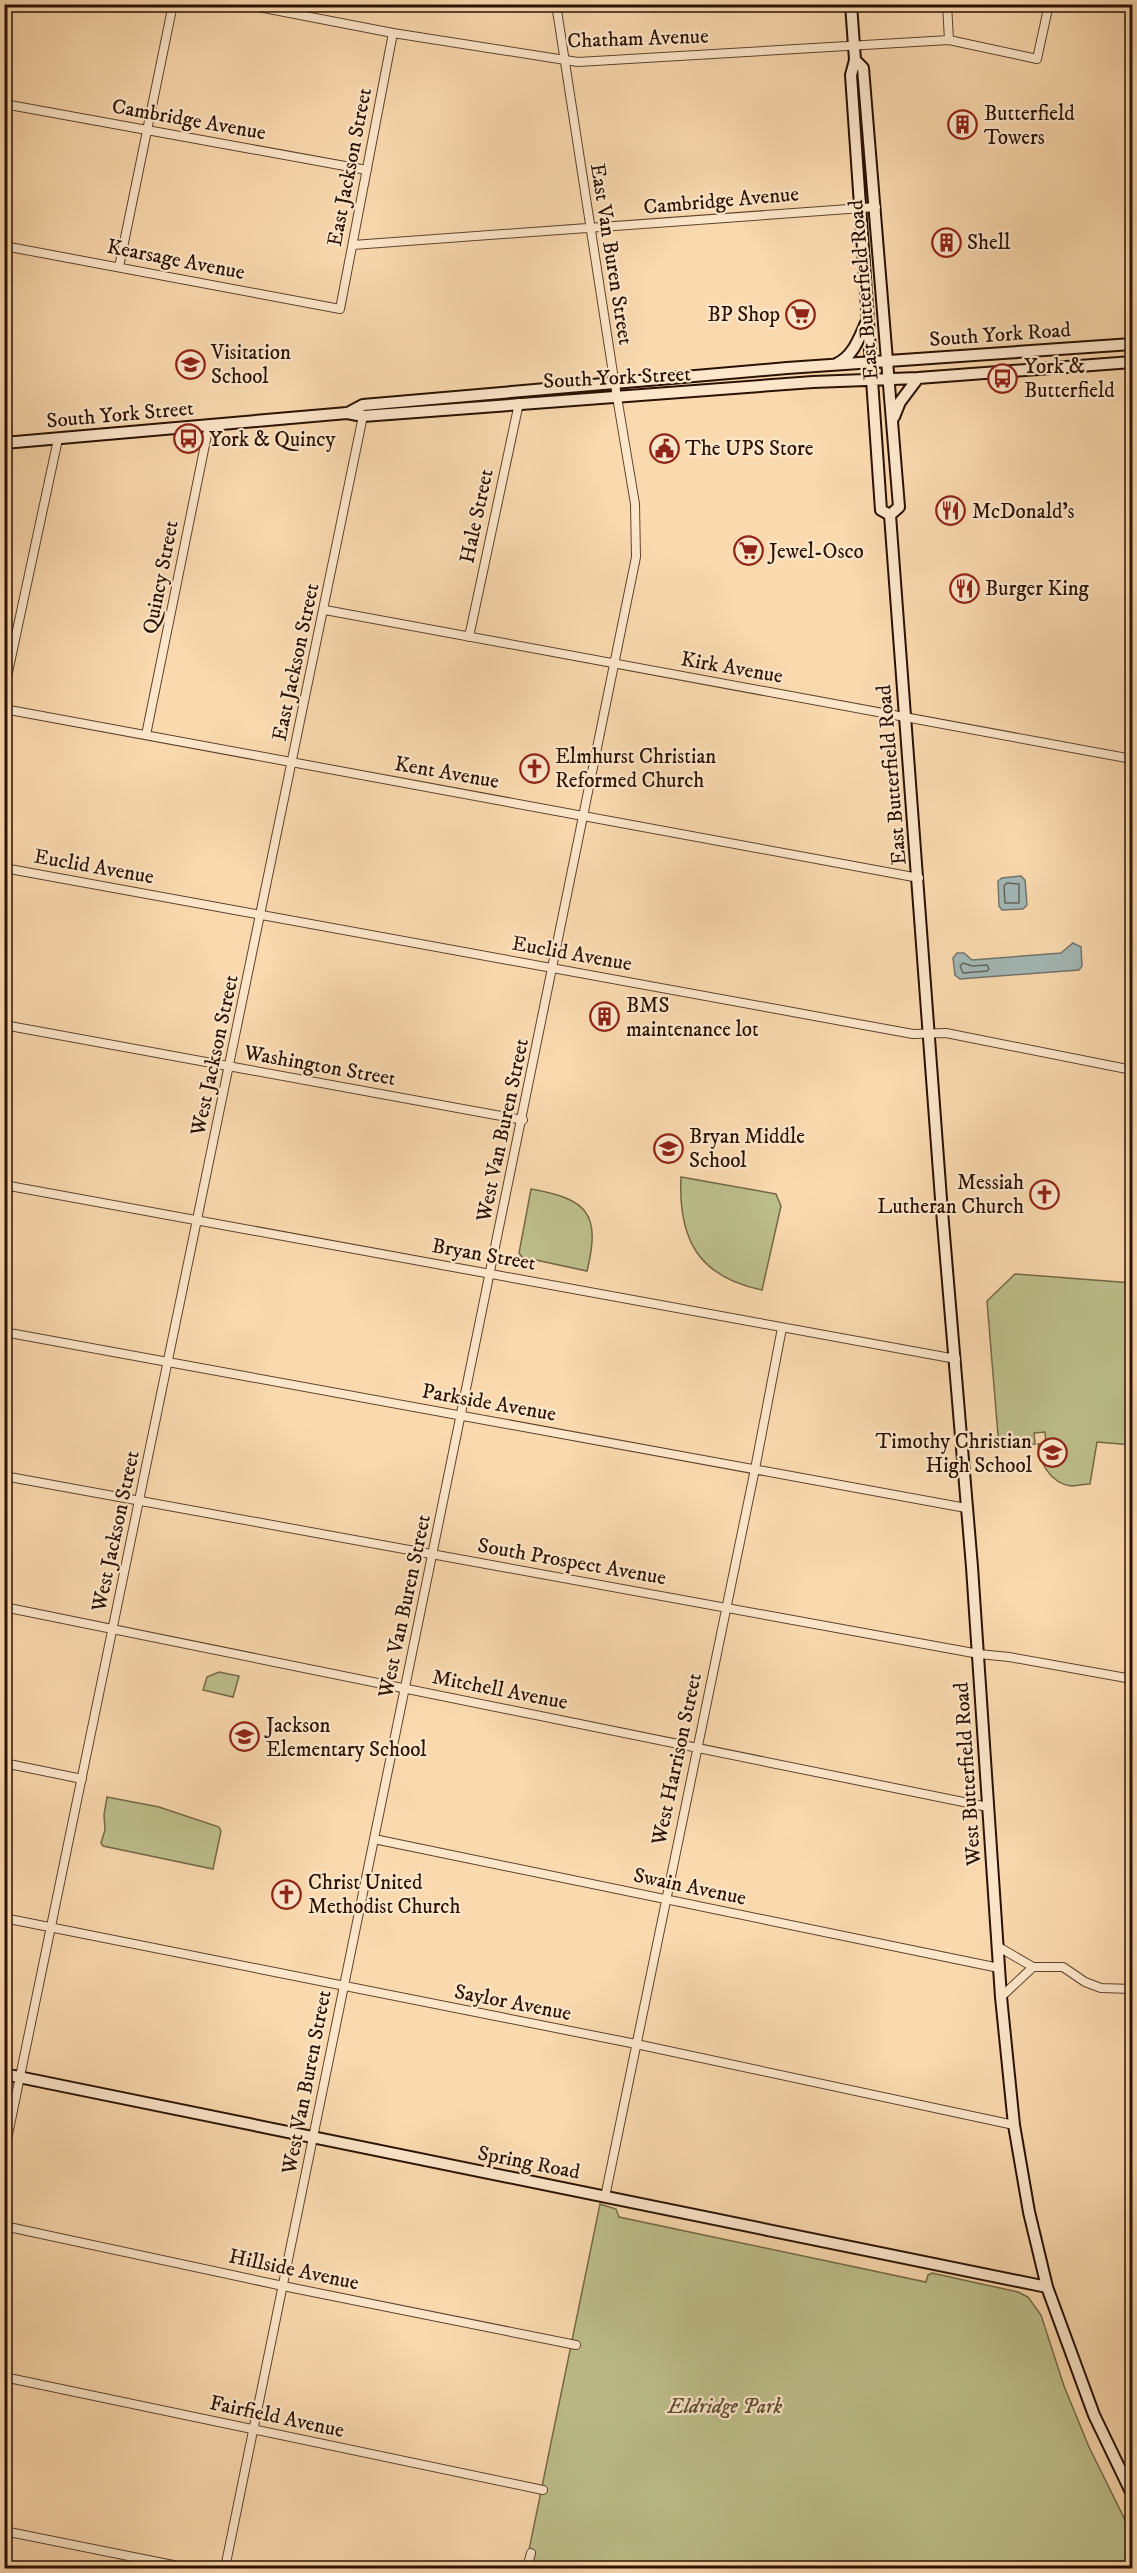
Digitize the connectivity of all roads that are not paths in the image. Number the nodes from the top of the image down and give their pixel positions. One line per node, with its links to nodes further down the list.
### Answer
1 (173, 4): 13 (street)
2 (243, 4): 7 (street, Chatham Avenue)
3 (556, 4): 10 (street, East Van Buren Street)
4 (851, 4): 9 (main road, East Butterfield Road)
5 (947, 4): 8 (street)
6 (1048, 4): 8 (street, Chatham Avenue)
7 (393, 33): 10 (street, Chatham Avenue); 14 (street, East Jackson Street)
8 (950, 40): 9 (street, Chatham Avenue)
9 (854, 45): 10 (street, Chatham Avenue); 11 (main road, East Butterfield Road)
10 (565, 60): 17 (street, East Van Buren Street)
11 (855, 60): 15 (main road, East Butterfield Road); 16 (main road, East Butterfield Road)
12 (4, 104): 13 (street, Cambridge Avenue)
13 (147, 129): 14 (street, Cambridge Avenue); 20 (street)
14 (367, 170): 18 (street, East Jackson Street)
15 (876, 207): 16 (street, Cambridge Avenue); 24 (main road, East Butterfield Road)
16 (858, 208): 17 (street, Cambridge Avenue); 22 (main road, East Butterfield Road)
17 (590, 229): 18 (street, Cambridge Avenue); 31 (street, East Van Buren Street)
18 (352, 245): 21 (street, East Jackson Street)
19 (4, 246): 20 (street, Kearsage Avenue)
20 (119, 267): 21 (street, Kearsage Avenue)
21 (340, 309)
22 (867, 322): 26 (main road, East Butterfield Road); 27 (main road)
23 (1132, 344): 24 (main road, South York Road)
24 (889, 361): 26 (main road, South York Road); 30 (main road, East Butterfield Road)
25 (1132, 362): 28 (main road, South York Road)
26 (870, 363): 27 (main road, South York Street); 29 (main road, East Butterfield Road)
27 (834, 365): 31 (main road, South York Street)
28 (918, 378): 30 (main road, South York Road); 36 (main road)
29 (871, 379): 30 (main road, South York Street); 32 (main road, South York Street); 40 (main road, East Butterfield Road)
30 (890, 379): 36 (main road, East Butterfield Road)
31 (615, 384): 32 (street, East Van Buren Street); 34 (main road, South York Street)
32 (617, 398): 33 (main road, South York Street); 43 (street, East Van Buren Street)
33 (519, 403): 35 (main road, South York Street); 42 (street, Hale Street)
34 (347, 413): 35 (main road, South York Street); 37 (main road, South York Street)
35 (363, 416): 41 (street, East Jackson Street)
36 (893, 420): 40 (main road, East Butterfield Road)
37 (209, 425): 38 (main road, South York Street); 47 (street, Quincy Street)
38 (58, 439): 39 (main road, South York Street); 44 (street)
39 (4, 443)
40 (890, 515): 46 (main road, East Butterfield Road)
41 (325, 610): 42 (street, Kirk Avenue); 49 (street, East Jackson Street)
42 (469, 637): 43 (street, Kirk Avenue)
43 (616, 664): 46 (street, Kirk Avenue); 50 (street, East Van Buren Street)
44 (4, 691)
45 (4, 709): 47 (street, Kent Avenue)
46 (906, 717): 48 (street, Kirk Avenue); 52 (main road, East Butterfield Road)
47 (146, 735): 49 (street, Kent Avenue)
48 (1132, 759)
49 (293, 762): 50 (street, Kent Avenue); 53 (street, East Jackson Street)
50 (584, 816): 52 (street, Kent Avenue); 54 (street, East Van Buren Street)
51 (4, 868): 53 (street, Euclid Avenue)
52 (919, 878): 56 (main road, East Butterfield Road)
53 (261, 915): 54 (street, Euclid Avenue); 57 (street, West Jackson Street)
54 (553, 968): 56 (street, Euclid Avenue); 59 (street, West Van Buren Street)
55 (4, 1025): 57 (street, Washington Street)
56 (929, 1032): 58 (street, Euclid Avenue); 65 (main road, West Butterfield Road)
57 (230, 1066): 59 (street, Washington Street); 61 (street, West Jackson Street)
58 (1132, 1070)
59 (523, 1120): 62 (street, West Van Buren Street)
60 (4, 1185): 61 (street, Bryan Street)
61 (198, 1220): 62 (street, Bryan Street); 66 (street, West Jackson Street)
62 (491, 1274): 63 (street, Bryan Street); 67 (street, West Van Buren Street)
63 (782, 1328): 65 (street, Bryan Street); 68 (street, West Harrison Street)
64 (4, 1332): 66 (street, Parkside Avenue)
65 (956, 1359): 71 (main road, West Butterfield Road)
66 (168, 1362): 67 (street, Parkside Avenue); 70 (street, West Jackson Street)
67 (462, 1416): 68 (street, Parkside Avenue); 72 (street, West Van Buren Street)
68 (755, 1469): 71 (street, Parkside Avenue); 74 (street, West Harrison Street)
69 (4, 1476): 70 (street, South Prospect Avenue)
70 (140, 1500): 72 (street, South Prospect Avenue); 75 (street, West Jackson Street)
71 (966, 1509): 76 (main road, West Butterfield Road)
72 (433, 1554): 74 (street, South Prospect Avenue); 78 (street, West Van Buren Street)
73 (4, 1607): 75 (street, Mitchell Avenue)
74 (726, 1608): 76 (street, South Prospect Avenue); 79 (street, West Harrison Street)
75 (113, 1629): 78 (street, Mitchell Avenue); 81 (street, West Jackson Street)
76 (978, 1654): 77 (street, South Prospect Avenue); 82 (main road, West Butterfield Road)
77 (1132, 1679)
78 (405, 1689): 79 (street, Mitchell Avenue); 83 (street, West Van Buren Street)
79 (696, 1746): 82 (street, Mitchell Avenue); 84 (street, West Harrison Street)
80 (4, 1763): 81 (street)
81 (82, 1779): 86 (street, West Jackson Street)
82 (988, 1807): 87 (main road, West Butterfield Road)
83 (374, 1839): 84 (street, Swain Avenue); 90 (street, West Van Buren Street)
84 (666, 1899): 89 (street, Swain Avenue); 93 (street, West Harrison Street)
85 (4, 1918): 86 (street, Saylor Avenue)
86 (51, 1927): 90 (street, Saylor Avenue); 95 (street, West Jackson Street)
87 (997, 1946): 88 (street); 89 (main road, West Butterfield Road)
88 (1033, 1967): 91 (street); 92 (street)
89 (999, 1968): 92 (main road, West Butterfield Road)
90 (344, 1988): 93 (street, Saylor Avenue); 97 (street, West Van Buren Street)
91 (1132, 1989)
92 (1001, 1997): 96 (main road, West Butterfield Road)
93 (636, 2044): 96 (street, Saylor Avenue); 99 (street, West Harrison Street)
94 (4, 2074): 95 (main road, Spring Road)
95 (21, 2078): 97 (main road, Spring Road); 98 (street, West Jackson Street)
96 (1014, 2125): 102 (main road, West Butterfield Road)
97 (313, 2138): 99 (main road, Spring Road); 101 (street, West Van Buren Street)
98 (4, 2154)
99 (605, 2197): 102 (main road, Spring Road)
100 (4, 2226): 101 (street, Hillside Avenue)
101 (283, 2286): 103 (street, Hillside Avenue); 105 (street, West Van Buren Street)
102 (1047, 2287): 107 (main road, West Butterfield Road)
103 (576, 2345)
104 (4, 2378): 105 (street, Fairfield Avenue)
105 (252, 2430): 106 (street, Fairfield Avenue); 111 (street, West Van Buren Street)
106 (543, 2490)
107 (1132, 2494)
108 (4, 2531): 110 (street)
109 (531, 2553): 112 (street)
110 (188, 2568)
111 (225, 2568)
112 (527, 2568)

